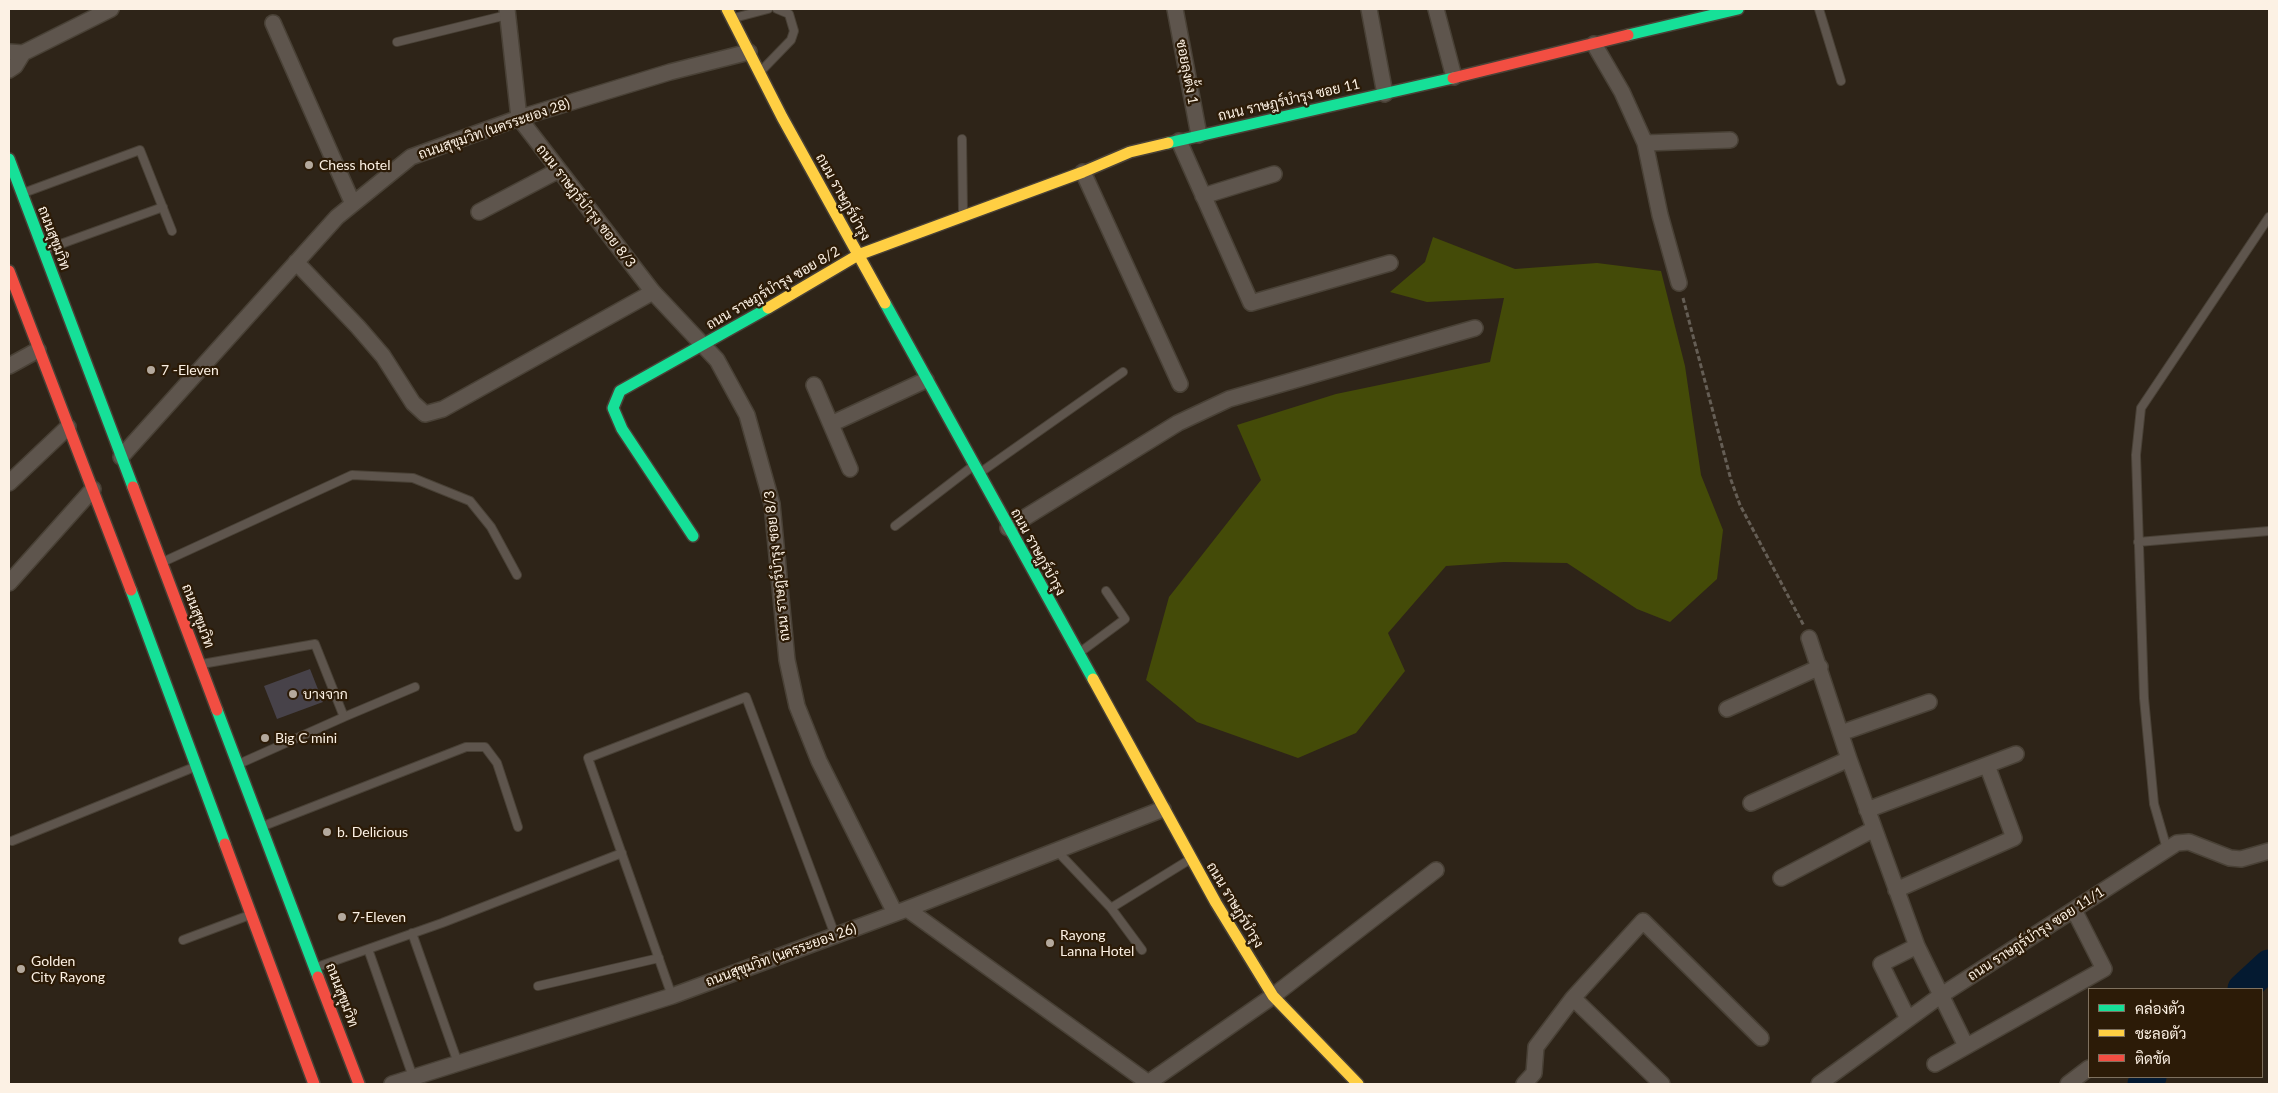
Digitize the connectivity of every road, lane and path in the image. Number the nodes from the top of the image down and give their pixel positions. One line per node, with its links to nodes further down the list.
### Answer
1 (110, 9): 15 (street)
2 (768, 9): 10 (lane)
3 (778, 9): 17 (lane)
4 (1175, 9): 22 (street, ซอยลุงตั้ง 1)
5 (1369, 9): 20 (street)
6 (1436, 9): 18 (street)
7 (1738, 9): 13 (street, ถนน ราษฎร์บำรุง ซอย 11)
8 (1819, 9): 19 (lane)
9 (507, 12): 12 (lane); 21 (street)
10 (730, 14): 14 (street, ถนน ราษฎร์บำรุง)
11 (273, 24): 33 (street)
12 (397, 42)
13 (1594, 44): 18 (street, ถนน ราษฎร์บำรุง ซอย 11); 26 (street)
14 (749, 52): 17 (street, ถนน ราษฎร์บำรุง); 21 (street, ถนนสุขุมวิท (นครระยอง 28))
15 (16, 53): 16 (street)
16 (9, 70)
17 (760, 72): 40 (street, ถนน ราษฎร์บำรุง)
18 (1454, 77): 20 (street, ถนน ราษฎร์บำรุง ซอย 11)
19 (1841, 81)
20 (1385, 94): 22 (street, ถนน ราษฎร์บำรุง ซอย 11)
21 (519, 118): 28 (street, ถนน ราษฎร์บำรุง ซอย 8/3); 33 (street, ถนนสุขุมวิท (นครระยอง 28))
22 (1199, 136): 24 (street, ถนน ราษฎร์บำรุง ซอย 11)
23 (962, 139): 36 (lane)
24 (1179, 140): 29 (street, ถนน ราษฎร์บำรุง ซอย 11); 32 (street)
25 (1730, 140): 26 (street)
26 (1645, 143): 44 (street)
27 (9, 159): 31 (street, ถนนสุขุมวิท)
28 (559, 170): 35 (street); 45 (street, ถนน ราษฎร์บำรุง ซอย 8/3)
29 (1083, 172): 36 (street, ถนน ราษฎร์บำรุง ซอย 11); 52 (street)
30 (1274, 174): 32 (street)
31 (22, 193): 34 (lane); 39 (street, ถนนสุขุมวิท)
32 (1203, 196): 42 (street)
33 (353, 204): 41 (street, ถนนสุขุมวิท (นครระยอง 28))
34 (163, 207): 38 (lane); 39 (lane)
35 (479, 212)
36 (964, 216): 40 (street, ถนน ราษฎร์บำรุง ซอย 11)
37 (2269, 217): 65 (lane)
38 (172, 231)
39 (43, 251): 56 (street, ถนนสุขุมวิท)
40 (858, 256): 47 (street, ถนน ราษฎร์บำรุง ซอย 8/2); 51 (street, ถนน ราษฎร์บำรุง)
41 (296, 262): 45 (street); 56 (street, ถนนสุขุมวิท (นครระยอง 28))
42 (1390, 263)
43 (9, 271): 48 (street)
44 (1679, 283): 70 (path)
45 (653, 292): 47 (street, ถนน ราษฎร์บำรุง ซอย 8/3)
46 (1475, 328): 62 (street)
47 (703, 346): 64 (street, ถนน ราษฎร์บำรุง ซอย 8/2); 101 (street, ถนน ราษฎร์บำรุง ซอย 8/3)
48 (38, 350): 49 (street); 55 (street)
49 (9, 366)
50 (1122, 372): 58 (lane)
51 (926, 380): 54 (street); 58 (street, ถนน ราษฎร์บำรุง)
52 (1180, 384)
53 (814, 385): 54 (street)
54 (831, 424): 57 (street)
55 (68, 427): 59 (street); 60 (street)
56 (121, 457): 66 (street, ถนนสุขุมวิท)
57 (850, 469)
58 (975, 470): 61 (lane); 62 (street, ถนน ราษฎร์บำรุง)
59 (9, 483)
60 (93, 489): 68 (street); 83 (street)
61 (895, 526)
62 (1008, 528): 71 (street, ถนน ราษฎร์บำรุง)
63 (2269, 531): 65 (lane)
64 (693, 536)
65 (2138, 542): 91 (lane)
66 (161, 563): 67 (lane); 72 (street, ถนนสุขุมวิท)
67 (517, 575)
68 (9, 583)
69 (1106, 591): 71 (lane)
70 (1809, 638): 73 (street)
71 (1077, 654): 85 (street, ถนน ราษฎร์บำรุง)
72 (200, 664): 77 (lane); 81 (street, ถนนสุขุมวิท)
73 (1820, 667): 76 (street); 78 (street)
74 (415, 687): 77 (lane)
75 (1929, 702): 78 (street)
76 (1727, 709)
77 (344, 717): 81 (lane)
78 (1841, 733): 80 (street)
79 (2016, 754): 82 (street)
80 (1849, 759): 84 (street); 86 (street)
81 (238, 764): 88 (street, ถนนสุขุมวิท)
82 (1987, 765): 86 (street); 98 (street)
83 (196, 766): 90 (lane); 102 (street)
84 (1752, 803)
85 (1163, 809): 93 (street, ถนนสุขุมวิท (นครระยอง 26)); 95 (street, ถนน ราษฎร์บำรุง)
86 (1867, 810): 89 (street)
87 (518, 826): 88 (lane)
88 (262, 827): 110 (street, ถนนสุขุมวิท)
89 (1874, 829): 97 (street); 98 (street)
90 (12, 840)
91 (2167, 849): 92 (street, ถนน ราษฎร์บำรุง ซอย 11/1); 100 (street, ถนน ราษฎร์บำรุง ซอย 11/1)
92 (2269, 851)
93 (1057, 852): 99 (lane); 101 (street, ถนนสุขุมวิท (นครระยอง 26))
94 (622, 854): 103 (lane); 104 (lane); 109 (lane)
95 (1191, 859): 99 (lane); 113 (street, ถนน ราษฎร์บำรุง)
96 (1436, 870): 113 (street)
97 (1781, 878)
98 (1896, 890): 106 (street)
99 (1111, 908): 108 (lane)
100 (2074, 910): 114 (street, ถนน ราษฎร์บำรุง ซอย 11/1); 118 (street)
101 (901, 911): 104 (street, ถนนสุขุมวิท (นครระยอง 26)); 123 (street)
102 (251, 914): 105 (lane); 124 (street)
103 (412, 933): 107 (lane); 119 (lane)
104 (834, 935): 112 (street, ถนนสุขุมวิท (นครระยอง 26))
105 (184, 940)
106 (1917, 946): 114 (street); 116 (street)
107 (368, 949): 110 (lane); 122 (lane)
108 (1142, 950)
109 (659, 958): 111 (lane); 112 (lane)
110 (315, 968): 125 (street, ถนนสุขุมวิท)
111 (538, 986)
112 (672, 996): 119 (street, ถนนสุขุมวิท (นครระยอง 26))
113 (1273, 996): 123 (street); 127 (street, ถนน ราษฎร์บำรุง)
114 (1940, 996): 116 (street, ถนน ราษฎร์บำรุง ซอย 11/1); 118 (street)
115 (1573, 998): 117 (street); 128 (street); 129 (street)
116 (1908, 1019): 130 (street, ถนน ราษฎร์บำรุง ซอย 11/1)
117 (1760, 1038)
118 (1966, 1046): 120 (street)
119 (458, 1063): 122 (street, ถนนสุขุมวิท (นครระยอง 26))
120 (1935, 1064)
121 (2088, 1069): 131 (street)
122 (413, 1077): 126 (street, ถนนสุขุมวิท (นครระยอง 26))
123 (1149, 1083)
124 (314, 1084)
125 (360, 1084)
126 (392, 1084)
127 (1358, 1084)
128 (1524, 1084)
129 (1662, 1084)
130 (1819, 1084)
131 (2068, 1084)

